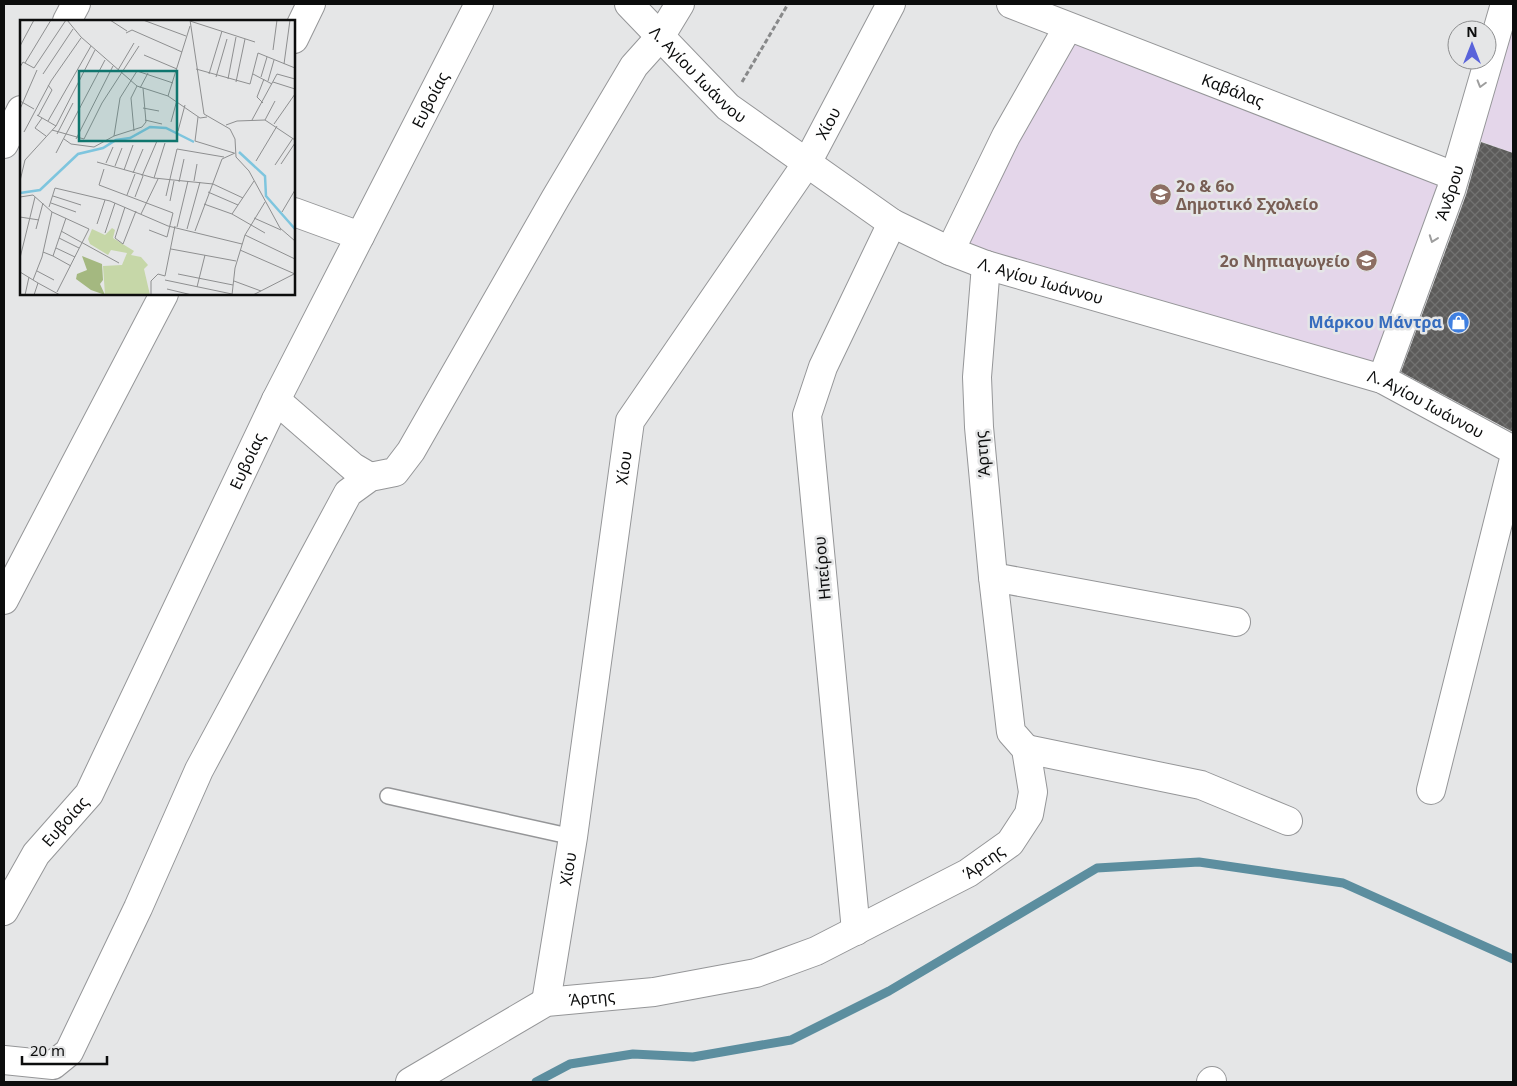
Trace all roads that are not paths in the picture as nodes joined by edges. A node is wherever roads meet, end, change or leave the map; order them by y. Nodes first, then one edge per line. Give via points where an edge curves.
1 (76, 4) edge
2 (311, 4) edge
3 (479, 4) edge
4 (629, 4) edge
5 (680, 4) edge
6 (891, 4) edge
7 (1011, 4) edge
8 (1505, 4) edge
9 (68, 20) edge
10 (1068, 27) junction
11 (295, 37) edge
12 (660, 37) junction
13 (20, 112) edge
14 (4, 144) edge
15 (807, 163) junction
16 (1454, 176) junction
17 (295, 212) edge
18 (892, 224) junction
19 (360, 236) junction
20 (950, 252) junction
21 (986, 265) junction
22 (163, 295) edge
23 (1382, 379) junction
24 (276, 400) junction
25 (1513, 450) edge
26 (1513, 463) edge
27 (370, 477) junction
28 (993, 577) junction
29 (4, 600) edge
30 (1236, 622) dead end
31 (1026, 749) junction
32 (1431, 790) dead end
33 (388, 796) dead end
34 (1288, 821) dead end
35 (573, 836) junction
36 (4, 911) edge
37 (856, 931) junction
38 (546, 1002) junction
39 (4, 1060) edge
40 (410, 1082) edge

1 - 9 street
2 - 11 street
3 - 19 street, Ευβοίας
4 - 12 street, Λ. Αγίου Ιωάννου
5 - 12 street
6 - 15 street, Χίου
7 - 10 street, Καβάλας
8 -> 16 street, Άνδρου
10 - 16 street, Καβάλας
10 - 20 street via 1006,136
12 - 15 street, Λ. Αγίου Ιωάννου via 728,107
12 - 27 street via 630,74 550,207 411,451 395,472
13 - 14 street
15 - 18 street, Λ. Αγίου Ιωάννου
15 - 35 street, Χίου via 630,421
16 -> 23 street, Άνδρου
17 - 19 street
18 - 20 street, Λ. Αγίου Ιωάννου
18 - 37 street, Ηπείρου via 822,367 808,415
19 - 24 street, Ευβοίας
20 - 21 street, Λ. Αγίου Ιωάννου
21 - 23 street, Λ. Αγίου Ιωάννου
21 - 28 street, Άρτης via 978,377 979,427
22 - 29 street
23 - 25 street, Λ. Αγίου Ιωάννου
24 - 27 street via 353,467
24 - 36 street, Ευβοίας via 89,794 36,854
26 - 32 street
27 - 39 street via 348,493 199,770 69,1052 53,1065
28 - 30 street
28 - 31 street, Άρτης via 1010,732
31 - 34 street via 1201,785
31 - 37 street, Άρτης via 1033,792 1029,814 1010,843 968,873
33 - 35 lane
35 - 38 street, Χίου
37 - 38 street, Άρτης via 816,951 756,973 654,992
38 - 40 street, Άρτης

